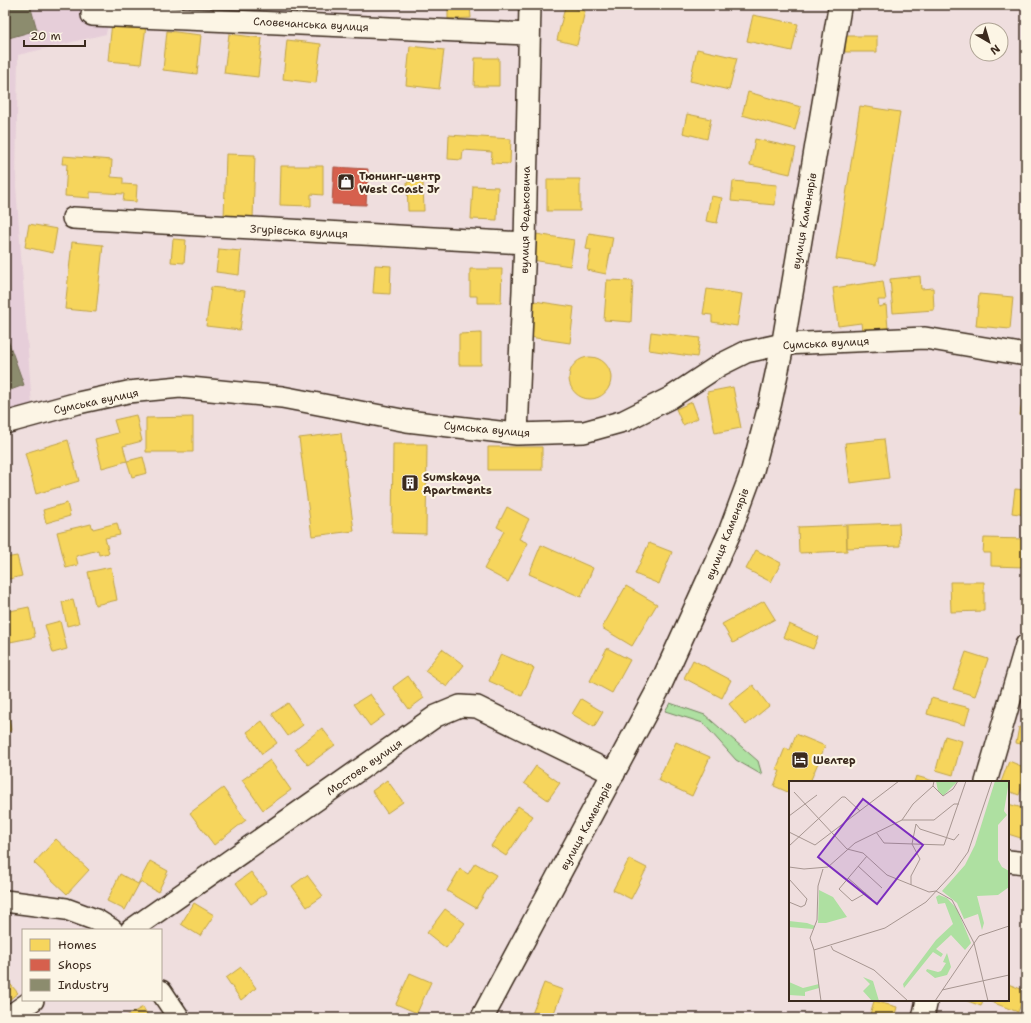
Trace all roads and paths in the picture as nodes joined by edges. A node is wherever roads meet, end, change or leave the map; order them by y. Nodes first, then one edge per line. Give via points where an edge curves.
1 (530, 5) edge
2 (840, 5) edge
3 (203, 12) edge
4 (92, 15) dead end
5 (529, 34) junction
6 (73, 218) dead end
7 (526, 243) junction
8 (783, 344) junction
9 (1026, 355) edge
10 (5, 423) edge
11 (517, 434) junction
12 (1026, 645) edge
13 (614, 774) junction
14 (986, 781) edge
15 (1009, 862) edge
16 (1026, 863) edge
17 (5, 901) edge
18 (110, 929) edge
19 (133, 929) edge
20 (162, 992) edge
21 (31, 1001) edge
22 (927, 1001) edge
23 (7, 1018) edge
24 (179, 1018) edge
25 (482, 1018) edge
26 (923, 1018) edge

1 - 5 street, вулиця Федьковича
2 - 8 street, вулиця Каменярів
3 - 4 street, Словечанська вулиця
3 - 5 street, Словечанська вулиця
5 - 7 street, вулиця Федьковича
6 - 7 street, Згурівська вулиця
7 - 11 street, вулиця Федьковича
8 - 9 street, Сумська вулиця via 925,338
8 - 11 street, Сумська вулиця via 746,352 720,365 670,398 624,421 584,432
8 - 13 street, вулиця Каменярів via 752,472 729,534 659,688
10 - 11 street, Сумська вулиця via 128,392 180,387 282,397 407,421
12 - 14 street
13 - 19 street, Мостова вулиця via 477,707 460,706 436,716
13 - 25 street, вулиця Каменярів
15 - 16 street
17 - 18 street via 66,909 96,920
20 - 24 street
21 - 23 street
22 - 26 street

